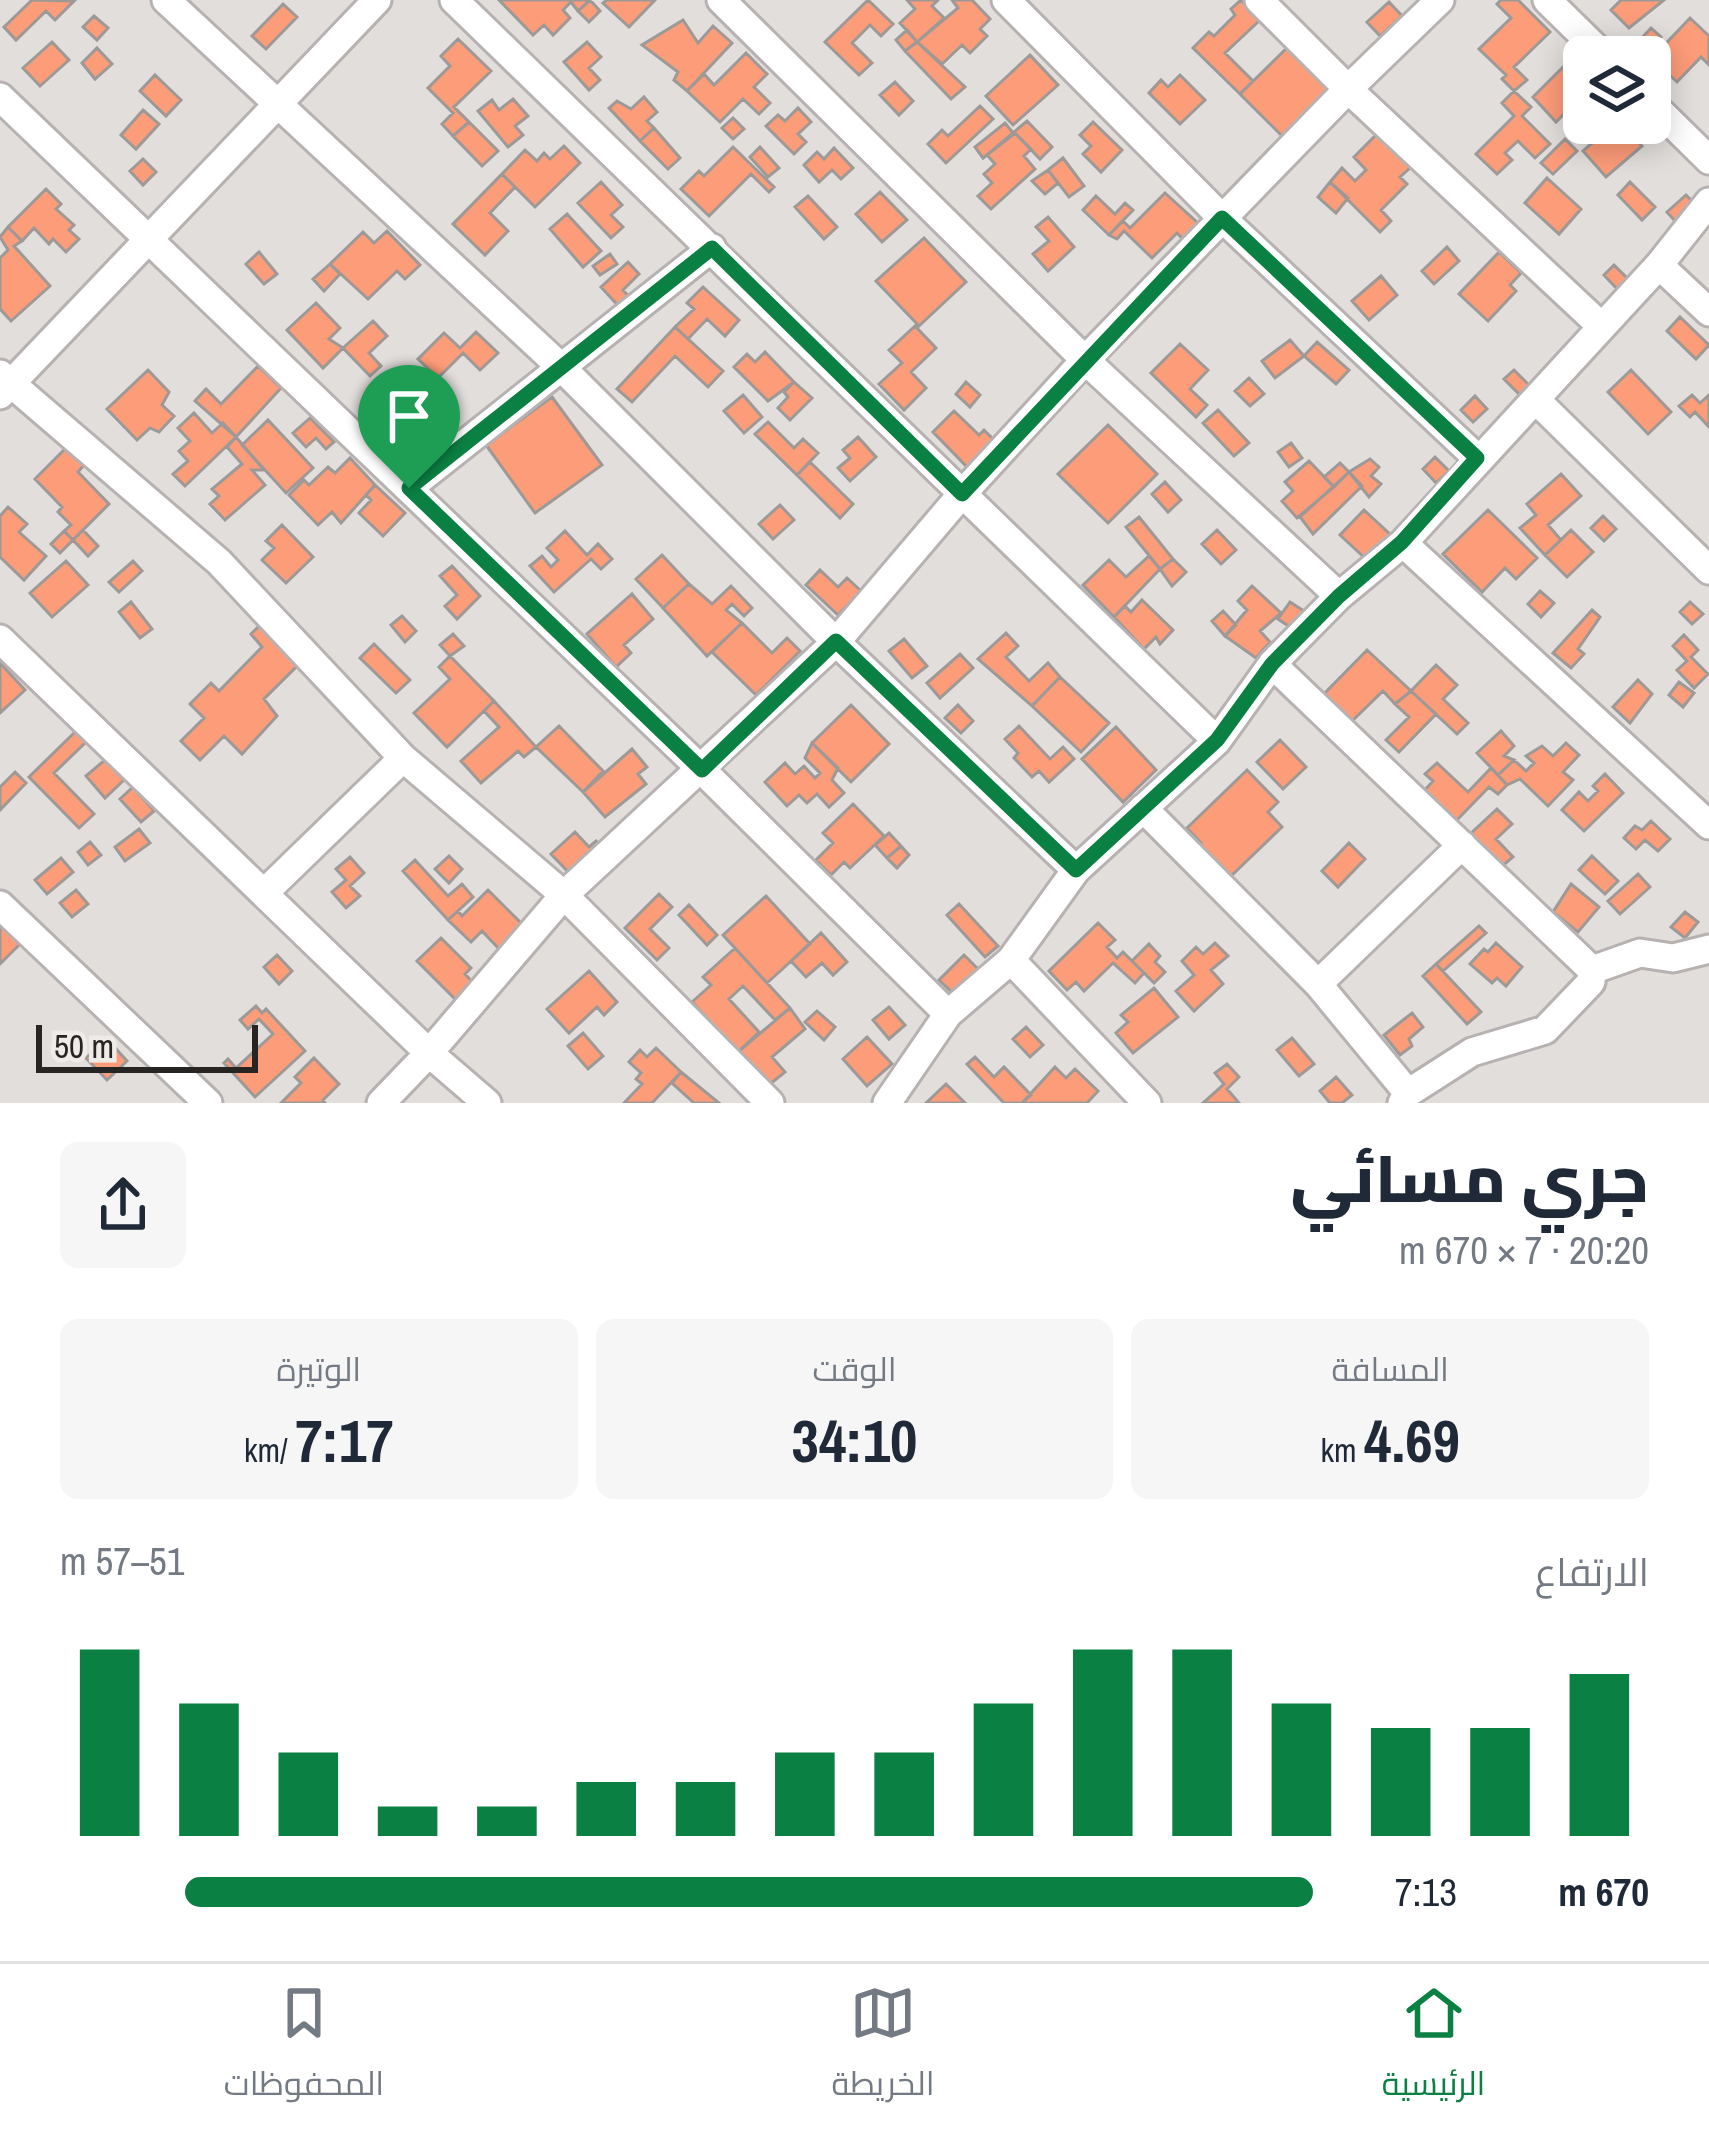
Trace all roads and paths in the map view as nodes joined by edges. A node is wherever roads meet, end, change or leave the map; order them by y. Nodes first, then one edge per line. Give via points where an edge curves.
1 (166, 0) edge
2 (377, 0) edge
3 (454, 0) edge
4 (721, 0) edge
5 (1006, 0) edge
6 (1259, 0) edge
7 (1440, 0) edge
8 (1547, 0) edge
9 (1584, 36) edge
10 (1348, 89) junction
11 (0, 98) edge
12 (278, 103) junction
13 (1671, 122) edge
14 (1709, 160) edge
15 (1709, 202) edge
16 (1222, 218) junction
17 (148, 238) junction
18 (712, 248) junction
19 (1659, 265) junction
20 (1709, 312) edge
21 (1600, 325) junction
22 (1085, 360) junction
23 (563, 368) junction
24 (3, 384) edge
25 (1536, 400) junction
26 (1477, 458) junction
27 (409, 488) junction
28 (962, 494) junction
29 (1402, 542) junction
30 (1709, 571) edge
31 (1339, 596) junction
32 (0, 639) edge
33 (836, 641) junction
34 (1272, 664) junction
35 (1217, 740) junction
36 (403, 758) junction
37 (702, 770) junction
38 (1143, 808) junction
39 (1709, 825) edge
40 (1462, 845) junction
41 (1076, 870) junction
42 (264, 893) junction
43 (564, 896) junction
44 (0, 904) edge
45 (1709, 950) edge
46 (1011, 960) junction
47 (1592, 970) junction
48 (1318, 984) junction
49 (948, 1014) junction
50 (429, 1053) junction
51 (1405, 1098) edge
52 (208, 1103) edge
53 (381, 1103) edge
54 (487, 1103) edge
55 (770, 1103) edge
56 (886, 1103) edge
57 (1148, 1103) edge

1 - 12 street
2 - 12 street
3 - 18 street
4 - 22 street
5 - 16 street
6 - 10 street
7 - 10 street
8 - 9 street
10 - 16 street
10 - 21 street
11 - 17 street
12 - 17 street
12 - 23 street
13 - 14 street
15 - 19 street
16 - 22 street
16 - 26 street
17 - 24 street
17 - 27 street
18 - 23 street
18 - 28 street
19 - 20 street
19 - 21 street
21 - 25 street
22 - 28 street
22 - 31 street
23 - 27 street
23 - 33 street
24 - 36 street via 219,562
25 - 26 street
25 - 30 street
26 - 29 street
27 - 37 street
28 - 33 street
28 - 35 street
29 - 31 street
29 - 39 street
31 - 34 street
32 - 42 street
33 - 37 street
33 - 41 street
34 - 35 street
34 - 40 street
35 - 38 street
36 - 42 street
36 - 43 street
37 - 43 street
37 - 49 street
38 - 41 street
38 - 48 street
40 - 47 street
40 - 48 street
41 - 46 street
42 - 50 street
43 - 50 street
43 - 55 street
44 - 52 street
45 - 47 street via 1673,958 1640,953
46 - 49 street
46 - 57 street
47 - 51 street via 1591,982 1545,1030 1472,1052
48 - 51 street
49 - 56 street
50 - 53 street
50 - 54 street

